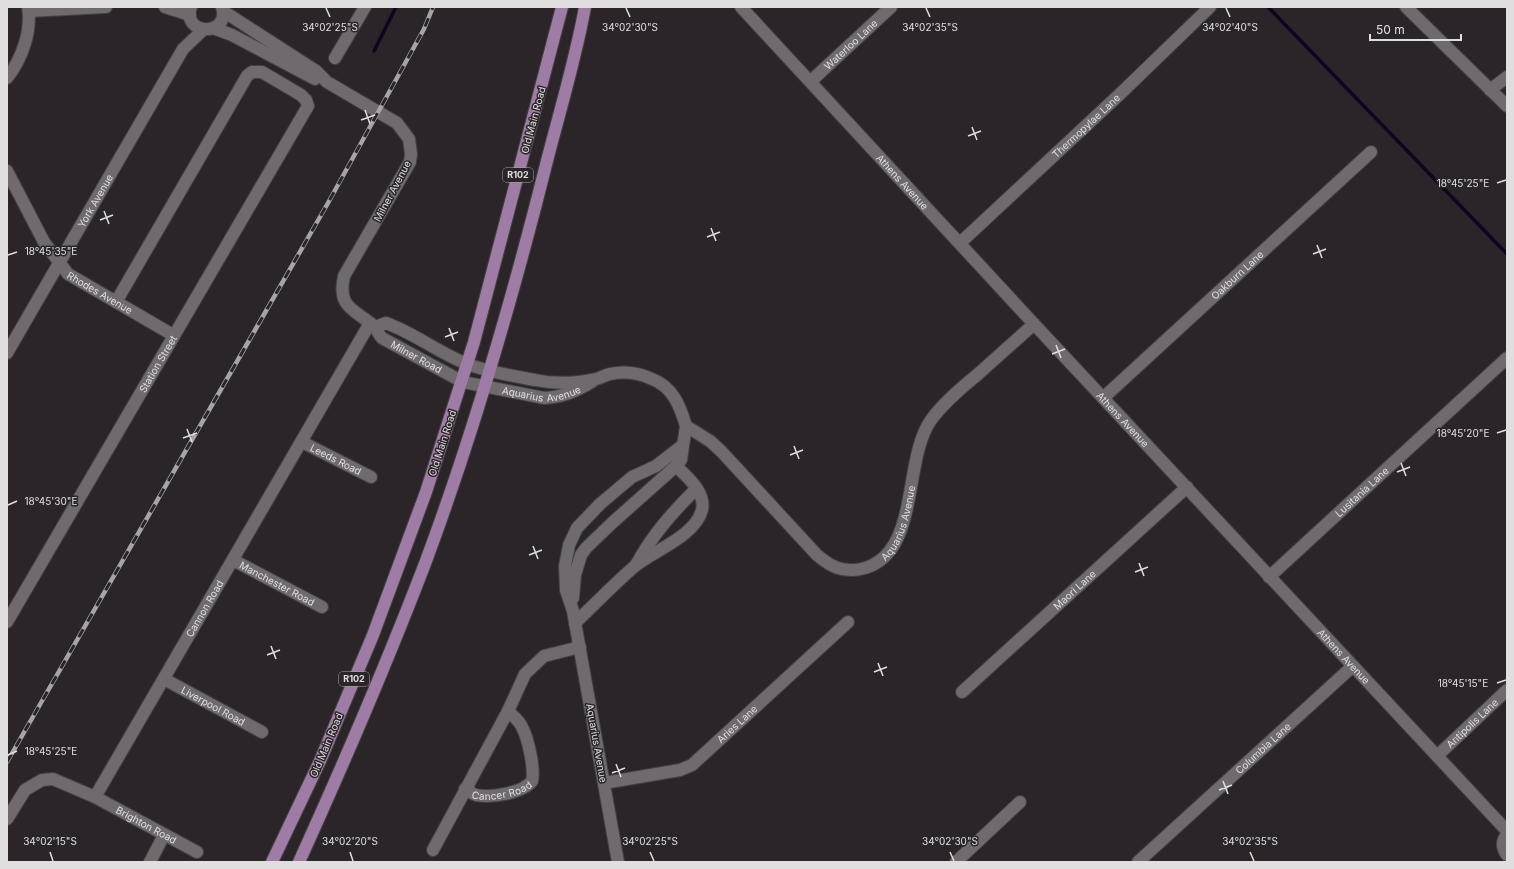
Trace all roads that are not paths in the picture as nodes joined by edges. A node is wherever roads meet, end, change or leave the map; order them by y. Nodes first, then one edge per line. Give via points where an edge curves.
1 (106, 7) edge
2 (165, 7) edge
3 (365, 7) edge
4 (562, 7) edge
5 (585, 7) edge
6 (741, 7) edge
7 (891, 7) edge
8 (1210, 7) edge
9 (1406, 7) edge
10 (28, 9) edge
11 (222, 9) edge
12 (190, 14) edge
13 (208, 29) junction
14 (183, 50) junction
15 (335, 58) dead end
16 (1507, 77) edge
17 (7, 78) edge
18 (811, 81) junction
19 (328, 82) junction
20 (1490, 90) junction
21 (1507, 106) edge
22 (1371, 152) dead end
23 (7, 171) edge
24 (960, 243) junction
25 (59, 263) junction
26 (116, 302) junction
27 (1034, 324) junction
28 (373, 325) junction
29 (173, 335) junction
30 (7, 353) edge
31 (1507, 358) edge
32 (468, 364) junction
33 (489, 369) junction
34 (596, 379) junction
35 (463, 382) junction
36 (484, 386) junction
37 (1103, 398) junction
38 (686, 426) junction
39 (302, 442) junction
40 (683, 445) junction
41 (676, 466) junction
42 (371, 477) dead end
43 (1187, 487) junction
44 (696, 489) junction
45 (233, 560) junction
46 (636, 566) junction
47 (1269, 577) junction
48 (322, 607) dead end
49 (574, 617) junction
50 (7, 622) edge
51 (848, 622) dead end
52 (580, 647) junction
53 (1353, 666) junction
54 (164, 679) junction
55 (1507, 690) edge
56 (962, 692) dead end
57 (508, 711) junction
58 (262, 732) dead end
59 (1437, 756) junction
60 (604, 783) junction
61 (465, 789) junction
62 (95, 797) junction
63 (1020, 802) dead end
64 (7, 819) edge
65 (1507, 830) edge
66 (164, 835) junction
67 (1507, 835) edge
68 (433, 850) dead end
69 (197, 852) dead end
70 (1507, 855) edge
71 (150, 862) edge
72 (272, 862) edge
73 (299, 862) edge
74 (618, 862) edge
75 (956, 862) edge
76 (1138, 862) edge
77 (1499, 862) edge

1 - 10 street
2 - 12 street
3 - 15 street
4 - 32 main road, Old Main Road / R102
5 - 33 main road, R102 via 521,267
6 - 18 street, Athens Avenue
7 - 18 street, Waterloo Lane
8 - 24 street, Thermopylae Lane
9 - 20 street
10 - 17 street via 25,43
11 - 13 street, York Avenue via 221,21
11 - 19 street, Milner Avenue via 316,71
12 - 13 street, Milner Avenue via 194,24
12 - 14 street, York Avenue
13 - 14 street, York Avenue
13 - 19 street, Milner Avenue via 232,35 314,78
14 - 25 street, York Avenue
16 - 20 street
18 - 24 street, Athens Avenue
19 - 28 street, Milner Avenue via 397,123 406,133 410,146 410,162 344,276 342,287 346,301 352,311
20 - 21 street
22 - 37 street, Oakburn Lane
23 - 25 street, Rhodes Avenue via 44,242
24 - 27 street, Athens Avenue
25 - 26 street, Rhodes Avenue via 68,274
25 - 30 street, York Avenue
26 - 29 street, Rhodes Avenue
26 - 29 street, Station Street via 247,76 255,71 262,72 301,95 308,106
27 - 37 street, Athens Avenue
27 - 38 street, Aquarius Avenue via 958,391 932,419 919,446 905,518 899,533 887,555 867,568 849,570 831,566 817,555 721,451
28 - 32 street, Milner Road via 390,325
28 - 35 street, Milner Road via 382,338
28 - 39 street, Cannon Road
29 - 50 street, Station Street
31 - 47 street, Lusitania Lane
32 - 33 street, Milner Road
32 - 35 main road, Old Main Road / R102
33 - 34 street, Aquarius Avenue via 548,382
33 - 36 main road, R102
34 - 36 street, Aquarius Avenue via 574,392 544,398
34 - 38 street, Aquarius Avenue via 623,373 635,373 652,379 666,387 676,398
35 - 36 street, Milner Road
35 - 72 main road, Old Main Road / R102 via 426,492 373,634 320,761
36 - 73 main road, R102 via 426,559 401,624 341,771
37 - 43 street, Athens Avenue
38 - 40 street, Aquarius Avenue
39 - 42 street, Leeds Road
39 - 45 street, Cannon Road
40 - 41 street, Aquarius Avenue via 681,460
40 - 49 street, Aquarius Avenue via 656,466 632,477 577,528 569,545 565,566 566,590
41 - 44 street
41 - 49 street, Aquarius Avenue via 612,522 581,555 573,585
43 - 47 street, Athens Avenue
43 - 56 street, Maori Lane
44 - 46 street via 664,521 646,545
44 - 46 street via 702,502 697,521 677,539
45 - 48 street, Manchester Road
45 - 54 street, Cannon Road
46 - 49 street
47 - 53 street, Athens Avenue
49 - 52 street, Aquarius Avenue
51 - 60 street, Aries Lane via 692,765 680,770
52 - 57 street, Cancer Road via 554,652 538,661 525,674
52 - 60 street, Aquarius Avenue
53 - 59 street, Athens Avenue
53 - 76 street, Columbia Lane
54 - 58 street, Liverpool Road
54 - 62 street, Cannon Road
55 - 59 street, Antipolis Lane
57 - 61 street, Cancer Road
57 - 61 street, Cancer Road via 523,729 533,771 532,781 524,788 490,795 474,794
59 - 65 street, Athens Avenue
60 - 74 street, Aquarius Avenue
61 - 68 street, Cancer Road
62 - 64 street via 53,779 42,780 25,790
62 - 66 street, Brighton Road
63 - 75 street
66 - 69 street, Brighton Road
66 - 71 street
67 - 70 street via 1503,846
70 - 77 street

